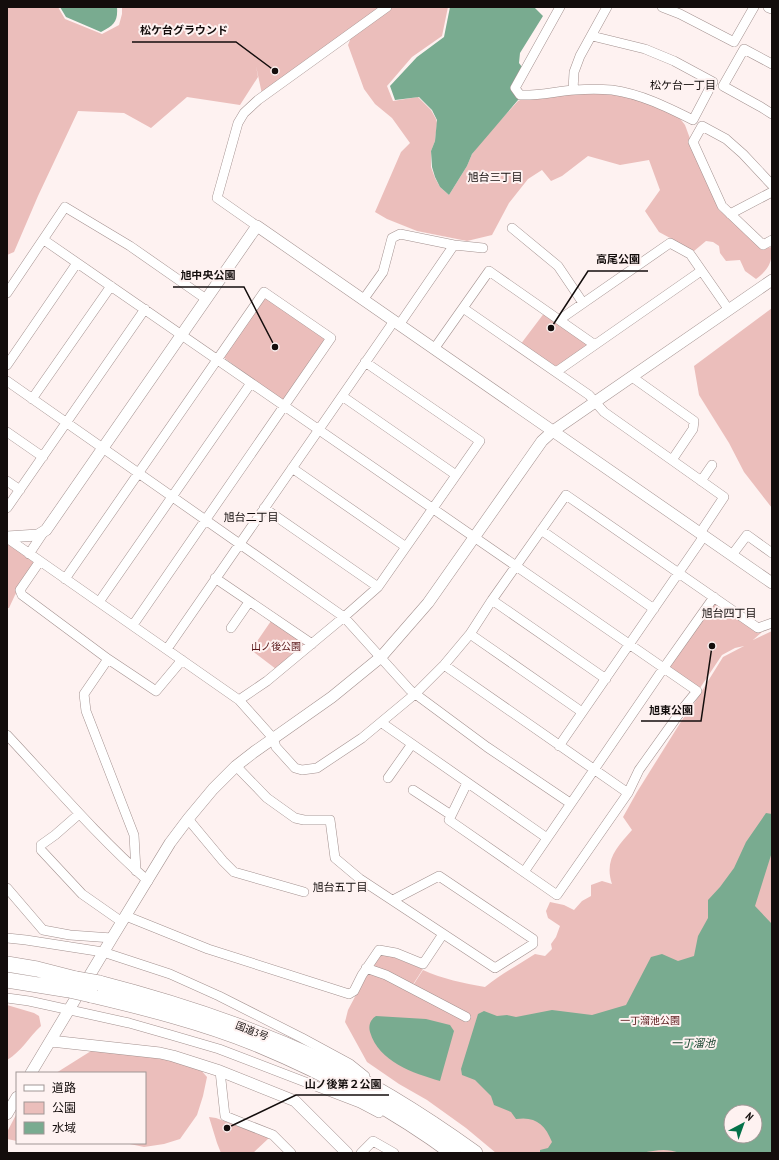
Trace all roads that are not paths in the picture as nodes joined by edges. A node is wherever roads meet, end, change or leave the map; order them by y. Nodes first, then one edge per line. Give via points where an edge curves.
1 (387, 7) edge
2 (560, 7) edge
3 (607, 7) edge
4 (662, 7) edge
5 (754, 7) edge
6 (592, 36) junction
7 (772, 64) edge
8 (573, 90) junction
9 (772, 114) edge
10 (772, 185) edge
11 (772, 192) edge
12 (730, 214) junction
13 (257, 226) junction
14 (512, 228) dead end
15 (44, 240) junction
16 (772, 240) edge
17 (454, 246) junction
18 (483, 248) dead end
19 (77, 263) junction
20 (701, 271) junction
21 (7, 276) edge
22 (772, 280) edge
23 (15, 281) junction
24 (111, 286) junction
25 (7, 293) edge
26 (206, 299) junction
27 (363, 300) junction
28 (583, 303) junction
29 (463, 308) junction
30 (145, 310) junction
31 (729, 310) junction
32 (559, 320) junction
33 (397, 323) junction
34 (181, 334) junction
35 (595, 345) junction
36 (434, 349) junction
37 (217, 359) junction
38 (365, 362) junction
39 (7, 365) edge
40 (556, 372) junction
41 (632, 377) junction
42 (7, 381) edge
43 (251, 383) junction
44 (342, 396) junction
45 (32, 399) junction
46 (595, 403) junction
47 (284, 406) junction
48 (66, 423) junction
49 (318, 429) junction
50 (553, 431) junction
51 (7, 432) edge
52 (103, 448) junction
53 (43, 457) junction
54 (672, 460) junction
55 (712, 465) dead end
56 (292, 468) junction
57 (139, 473) junction
58 (456, 475) junction
59 (7, 481) edge
60 (701, 481) junction
61 (20, 490) junction
62 (173, 496) junction
63 (7, 508) edge
64 (264, 508) junction
65 (433, 508) junction
66 (206, 520) junction
67 (541, 530) junction
68 (43, 533) junction
69 (702, 534) junction
70 (474, 537) junction
71 (7, 538) edge
72 (240, 543) junction
73 (406, 547) junction
74 (772, 552) edge
75 (29, 554) junction
76 (732, 555) junction
77 (40, 561) junction
78 (516, 566) junction
79 (679, 574) junction
80 (215, 578) junction
81 (65, 579) junction
82 (772, 583) edge
83 (378, 587) junction
84 (714, 597) junction
85 (492, 600) junction
86 (99, 602) junction
87 (250, 602) junction
88 (654, 609) junction
89 (344, 616) junction
90 (772, 623) edge
91 (133, 625) junction
92 (231, 628) dead end
93 (470, 634) junction
94 (312, 644) junction
95 (629, 645) junction
96 (167, 649) junction
97 (381, 657) junction
98 (108, 659) junction
99 (182, 660) junction
100 (444, 666) junction
101 (663, 669) junction
102 (606, 679) junction
103 (415, 694) junction
104 (239, 700) junction
105 (582, 712) junction
106 (382, 723) junction
107 (7, 735) edge
108 (273, 738) junction
109 (412, 744) junction
110 (559, 746) junction
111 (236, 766) junction
112 (594, 770) junction
113 (388, 778) dead end
114 (467, 784) junction
115 (413, 790) dead end
116 (628, 793) junction
117 (570, 803) junction
118 (79, 814) junction
119 (451, 815) junction
120 (188, 819) junction
121 (547, 838) junction
122 (136, 871) junction
123 (524, 872) junction
124 (148, 881) junction
125 (7, 888) edge
126 (304, 892) dead end
127 (393, 900) junction
128 (124, 919) junction
129 (443, 934) junction
130 (7, 938) edge
131 (112, 938) junction
132 (103, 952) junction
133 (7, 964) edge
134 (366, 968) junction
135 (7, 980) edge
136 (73, 985) junction
137 (95, 989) junction
138 (7, 998) edge
139 (68, 1010) junction
140 (466, 1017) dead end
141 (50, 1042) junction
142 (220, 1071) junction
143 (33, 1072) edge
144 (16, 1099) edge
145 (393, 1099) junction
146 (7, 1114) edge
147 (447, 1149) edge
148 (288, 1152) edge
149 (347, 1153) edge
150 (361, 1153) edge
151 (394, 1153) edge
152 (475, 1153) edge

1 - 13 street via 258,100 244,113 235,132 217,198
2 - 8 street via 515,88 520,95
3 - 6 street
4 - 5 street via 734,42
6 - 8 street via 574,72
6 - 8 street via 645,49 713,82 693,120 638,96 613,90
7 - 9 street via 744,49 723,86
10 - 12 street via 744,154 726,139 702,126 693,142 722,206
11 - 12 street
12 - 16 street via 763,245
13 - 26 street
13 - 27 street
14 - 28 street via 558,266
15 - 19 street
15 - 23 street
15 - 26 street via 65,207 130,246
17 - 18 street
17 - 27 street via 400,234 392,238 383,272
17 - 33 street
19 - 24 street
19 - 39 street
20 - 28 street via 690,254 670,243
20 - 31 street
20 - 35 street
21 - 23 street
22 - 31 street
23 - 25 street
24 - 30 street
24 - 45 street
26 - 34 street
27 - 33 street
28 - 32 street
29 - 32 street via 489,271
29 - 36 street
29 - 40 street
30 - 34 street
30 - 48 street
31 - 41 street
32 - 35 street
33 - 36 street
33 - 38 street
34 - 37 street
34 - 52 street
35 - 40 street
36 - 50 street
37 - 43 street
37 - 47 street via 264,292 331,338
37 - 57 street
38 - 44 street
38 - 58 street via 480,441
40 - 46 street
41 - 46 street
41 - 54 street via 694,421 693,429
42 - 45 street
43 - 47 street
43 - 62 street
44 - 49 street
44 - 58 street
45 - 48 street
46 - 50 street
46 - 54 street
47 - 49 street
47 - 66 street
48 - 52 street
48 - 53 street
49 - 56 street
49 - 65 street
50 - 69 street
50 - 70 street via 542,442
51 - 53 street
52 - 57 street
52 - 68 street
53 - 61 street
54 - 60 street
55 - 60 street
56 - 64 street
56 - 73 street
57 - 62 street
57 - 81 street
58 - 65 street
59 - 61 street
60 - 69 street via 724,497
61 - 63 street
62 - 66 street
62 - 86 street
64 - 72 street
64 - 83 street
65 - 70 street
65 - 73 street
66 - 72 street
66 - 91 street
67 - 78 street
67 - 79 street via 566,495
67 - 88 street
68 - 71 street
68 - 75 street
69 - 76 street
69 - 79 street
70 - 78 street
70 - 97 street via 428,603
71 - 75 street
72 - 80 street
72 - 89 street
73 - 83 street
74 - 76 street via 746,535
75 - 77 street
76 - 82 street
77 - 81 street
77 - 98 street via 20,590 22,595
78 - 85 street
78 - 95 street
79 - 84 street
79 - 88 street
80 - 87 street
80 - 96 street
81 - 86 street
83 - 89 street
84 - 90 street via 758,628
84 - 101 street
85 - 93 street
85 - 102 street
86 - 91 street
87 - 92 street
87 - 94 street
88 - 95 street
89 - 94 street
89 - 97 street
91 - 96 street
93 - 100 street
93 - 105 street
94 - 104 street
95 - 101 street
95 - 102 street
96 - 99 street
97 - 103 street
97 - 108 street via 332,697
98 - 99 street via 156,691
98 - 122 street via 84,694 86,711 134,835
99 - 104 street
100 - 103 street
100 - 110 street
101 - 112 street
101 - 116 street via 697,692 639,770
102 - 105 street
103 - 106 street
103 - 117 street
104 - 108 street
105 - 110 street
106 - 108 street via 317,768 295,768 276,747
106 - 109 street
107 - 118 street
108 - 111 street
109 - 113 street
109 - 114 street
110 - 112 street
111 - 120 street
111 - 127 street via 267,798 295,818 311,821 330,820 336,858 360,879
112 - 116 street
112 - 117 street
114 - 119 street
114 - 121 street
115 - 119 street
116 - 123 street via 557,895
117 - 121 street
118 - 122 street
118 - 128 street via 41,845 41,850 82,894
119 - 123 street via 449,820
120 - 124 street via 170,843
120 - 126 street via 234,872
121 - 123 street
122 - 124 street
124 - 128 street
125 - 131 street via 43,930
127 - 129 street
127 - 129 street via 439,876 533,939 533,944 495,968
128 - 131 street
128 - 134 street via 349,994 354,991
129 - 134 street via 424,964 396,953 379,950
130 - 132 street
131 - 132 street
132 - 139 street
132 - 145 street via 170,974 220,996 350,1064
133 - 136 highway, 国道3号 via 37,969
134 - 140 street via 386,975
135 - 136 highway, 国道3号
136 - 137 highway, 国道3号, bridge
137 - 145 highway, 国道3号 via 160,1000 260,1034 350,1074
137 - 147 highway, 国道3号 via 253,1043 300,1063 395,1114
138 - 139 street
139 - 141 street
139 - 147 street via 129,1023 219,1049 360,1103
141 - 142 street via 160,1053
141 - 143 street
142 - 148 street via 225,1116 273,1135
142 - 149 street via 296,1101
144 - 146 street
145 - 152 highway, 国道3号
150 - 151 street via 373,1141

